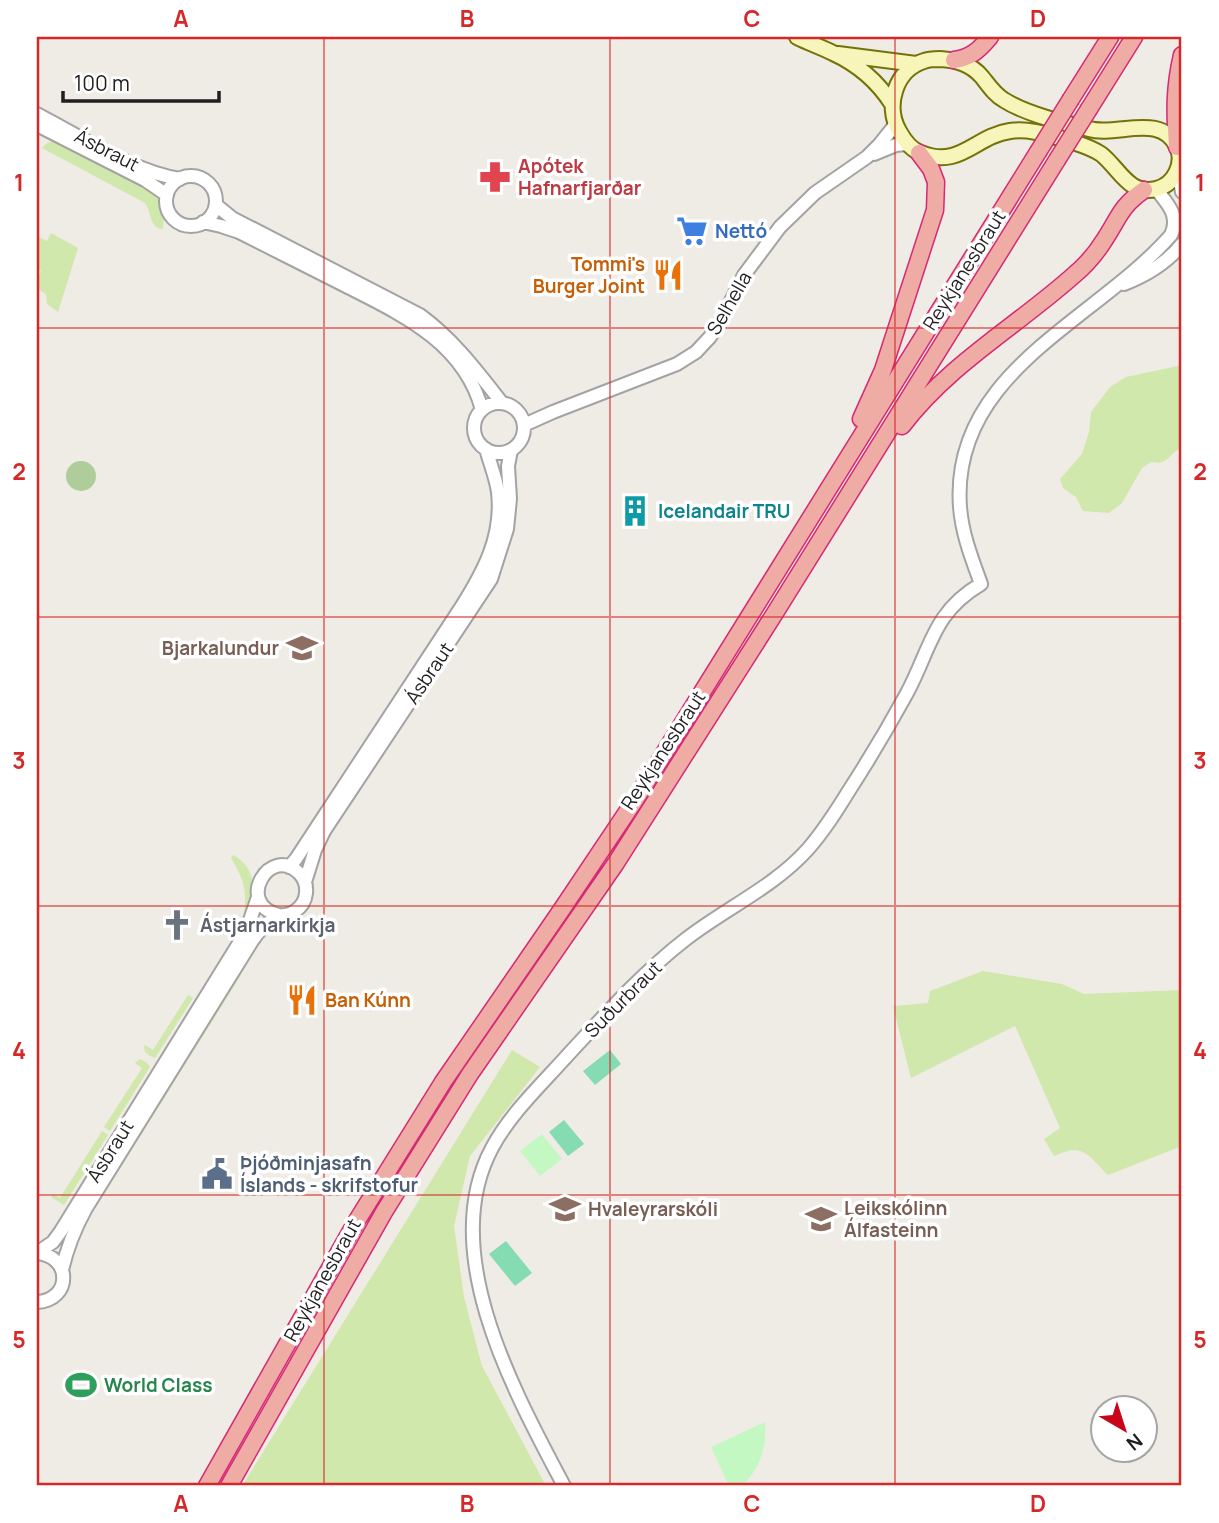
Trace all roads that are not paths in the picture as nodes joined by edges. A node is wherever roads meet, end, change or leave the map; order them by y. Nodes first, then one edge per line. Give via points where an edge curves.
1 (797, 37) edge
2 (990, 37) edge
3 (1111, 37) edge
4 (1134, 37) edge
5 (836, 54) junction
6 (1182, 55) edge
7 (954, 60) junction
8 (916, 64) junction
9 (892, 104) junction
10 (37, 114) edge
11 (37, 125) edge
12 (895, 125) junction
13 (1177, 147) junction
14 (913, 148) junction
15 (867, 157) junction
16 (1178, 170) junction
17 (180, 179) junction
18 (1150, 189) junction
19 (1182, 192) edge
20 (167, 195) junction
21 (216, 205) junction
22 (203, 222) junction
23 (1182, 244) edge
24 (1117, 286) junction
25 (502, 403) junction
26 (482, 411) junction
27 (524, 425) junction
28 (486, 449) junction
29 (511, 450) junction
30 (775, 613) junction
31 (731, 646) junction
32 (289, 867) junction
33 (305, 882) junction
34 (258, 897) junction
35 (279, 915) junction
36 (37, 1253) edge
37 (62, 1270) junction
38 (38, 1302) edge
39 (207, 1486) edge
40 (229, 1486) edge
41 (564, 1486) edge

1 - 5 main road
2 - 7 highway via 969,57
3 - 31 highway, Reykjanesbraut, bridge
4 - 30 highway, Reykjanesbraut, bridge
5 - 8 main road
5 - 9 main road via 874,81
6 - 13 highway via 1175,96
7 - 8 main road
7 - 13 main road via 971,67 996,95 1013,105 1094,131 1152,128 1170,137
8 - 9 main road via 902,76
9 - 12 main road
10 - 17 street, Ásbraut via 134,165
11 - 20 street, Ásbraut
12 - 14 main road
12 - 15 street, Selhella
13 - 16 main road
14 - 15 street, Selhella via 896,145
14 - 18 main road via 950,158 1000,133 1031,131 1092,149 1134,187
14 - 31 highway via 932,169 935,210 883,370 866,412 759,587
15 - 27 street, Selhella via 815,193 780,227 696,352 677,365
16 - 18 main road via 1168,183
16 - 19 street
17 - 20 street
17 - 21 street via 204,180 214,190
18 - 24 street via 1174,214 1173,231
18 - 30 highway via 1125,206 1102,245 1073,276 957,368 913,412 828,542
20 - 22 street via 168,210 177,221 190,226
21 - 22 street
21 - 25 street via 232,218 420,315 463,354
22 - 26 street via 239,232 414,322 463,369
23 - 24 street via 1161,265
24 - 41 street, Suðurbraut via 1044,342 997,391 976,422 964,456 960,507 981,584 953,604 942,619 875,750 826,826 774,880 685,939 634,986 525,1102 483,1166 472,1233 482,1298 511,1378
25 - 26 street
25 - 27 street via 517,410
26 - 28 street via 475,433
27 - 29 street via 521,440
28 - 29 street via 494,453
28 - 32 street, Ásbraut via 498,491 490,557
29 - 33 street, Ásbraut via 507,528 491,579 324,831
30 - 40 highway, Reykjanesbraut via 616,863 463,1085 384,1212
31 - 39 highway, Reykjanesbraut via 635,800 428,1105 356,1222
32 - 33 street
32 - 34 street via 273,867 265,873 259,881
33 - 35 street via 302,905 288,915
34 - 35 street via 268,911
34 - 36 street, Ásbraut via 242,940 203,1003 61,1231
35 - 37 street, Ásbraut via 252,941 95,1194 76,1227
36 - 37 street via 53,1257
37 - 38 street, Ásbraut via 59,1291

